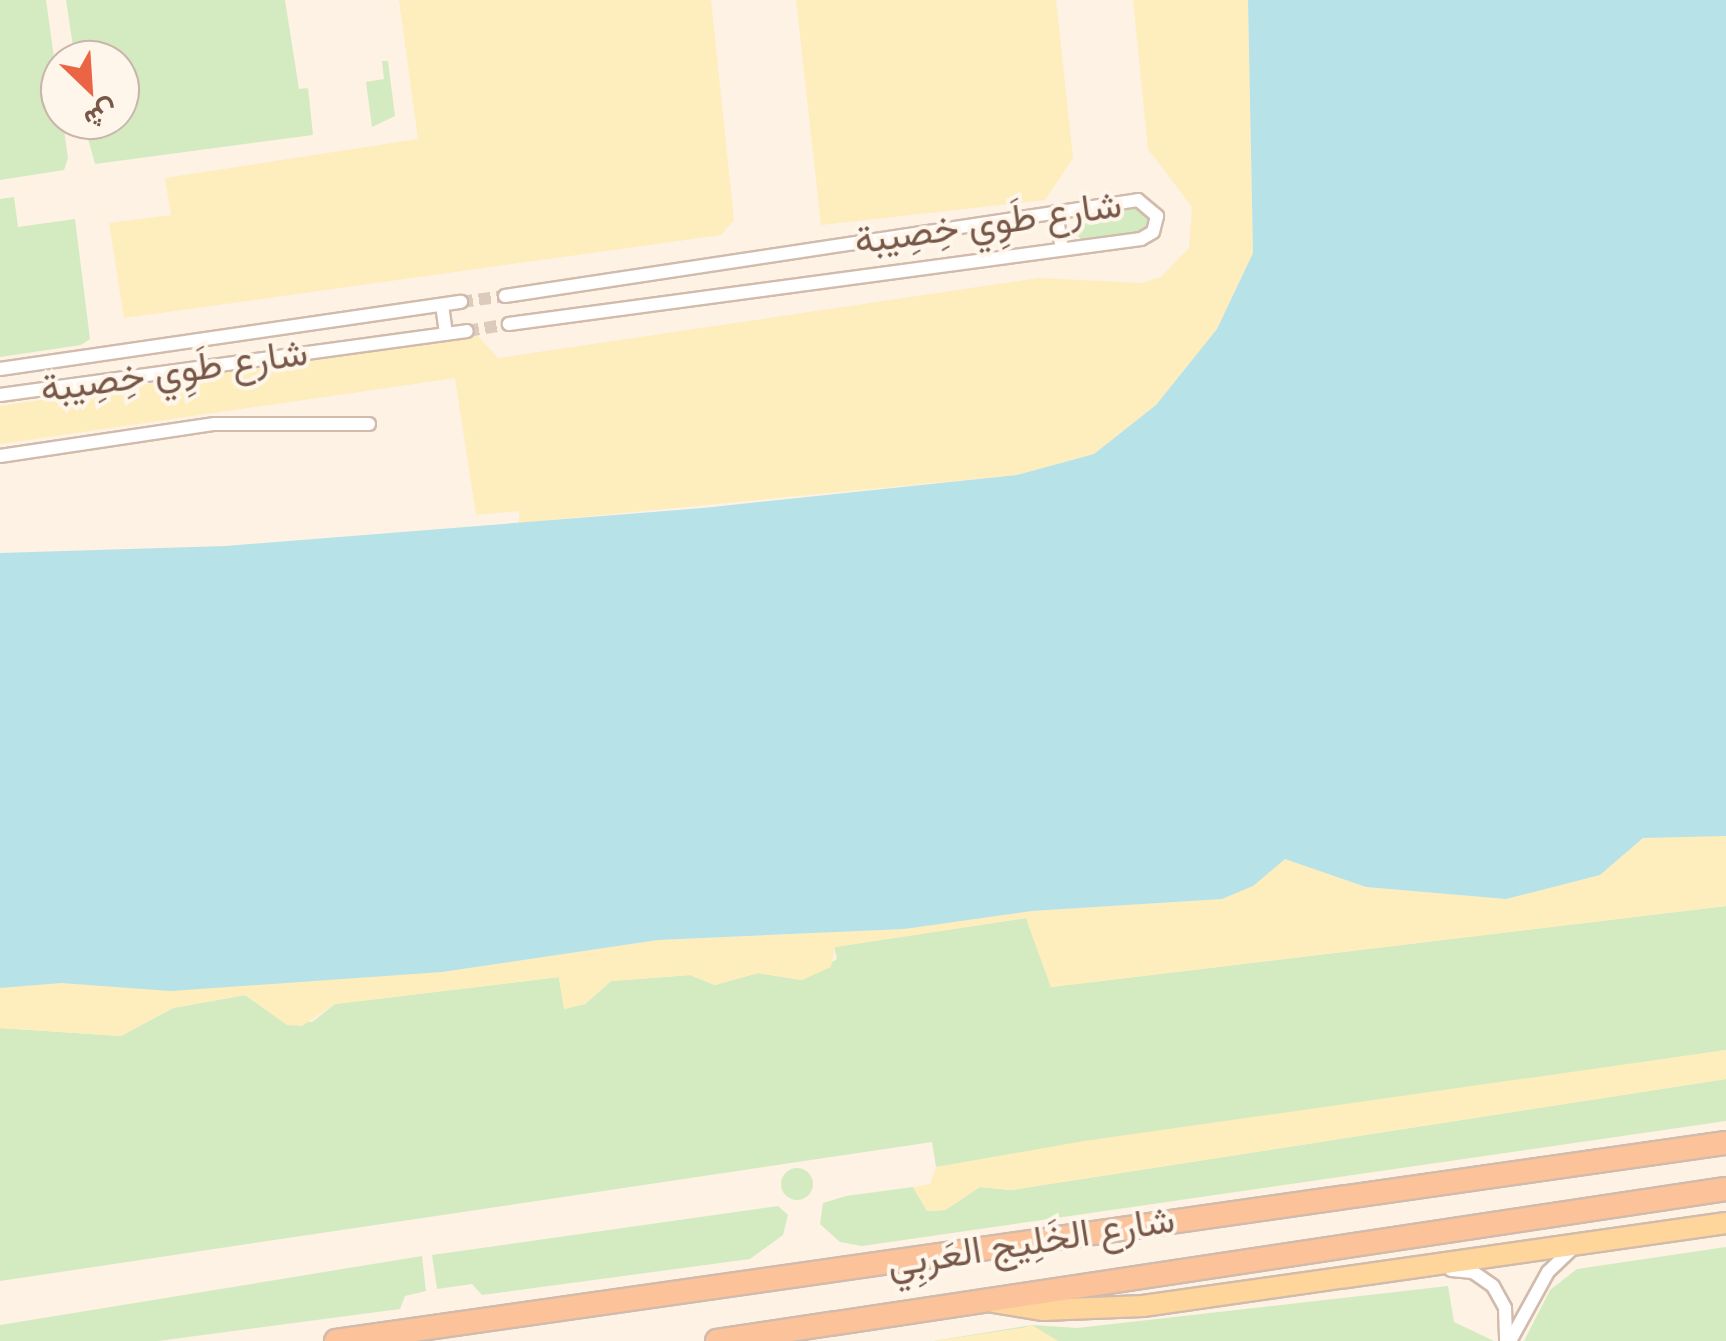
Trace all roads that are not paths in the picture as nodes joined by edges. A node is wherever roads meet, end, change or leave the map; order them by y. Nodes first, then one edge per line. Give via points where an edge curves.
1 (1056, 212) junction
2 (1062, 249) junction
3 (505, 296) tunnel mouth
4 (462, 302) tunnel mouth
5 (442, 305) junction
6 (509, 324) tunnel mouth
7 (467, 331) tunnel mouth
8 (446, 334) junction
9 (0, 369) edge
10 (0, 395) edge
11 (369, 424) dead end
12 (0, 456) edge
13 (1726, 1143) edge
14 (1726, 1189) edge
15 (1726, 1222) edge
16 (1582, 1243) junction
17 (1394, 1271) junction
18 (982, 1298) junction
19 (336, 1341) edge
20 (718, 1341) edge
21 (1508, 1341) edge

1 - 2 street
1 - 2 street, شارع طَوِي خِصِيبة via 1138,200 1158,216 1154,232 1141,239
1 - 3 street, شارع طَوِي خِصِيبة
2 - 6 street, شارع طَوِي خِصِيبة
4 - 5 street, شارع طَوِي خِصِيبة
5 - 8 street
5 - 9 street, شارع طَوِي خِصِيبة
7 - 8 street, شارع طَوِي خِصِيبة
8 - 10 street, شارع طَوِي خِصِيبة
11 - 12 street via 215,424
13 - 19 highway, شارع الخَلِيج العَربِي
14 - 18 highway, شارع الخَلِيج العَربِي
15 - 16 main road
16 - 17 main road
16 - 21 street via 1554,1264
17 - 18 main road via 1132,1308 1043,1310
17 - 21 street via 1456,1269 1480,1276 1502,1300
18 - 20 highway, شارع الخَلِيج العَربِي

